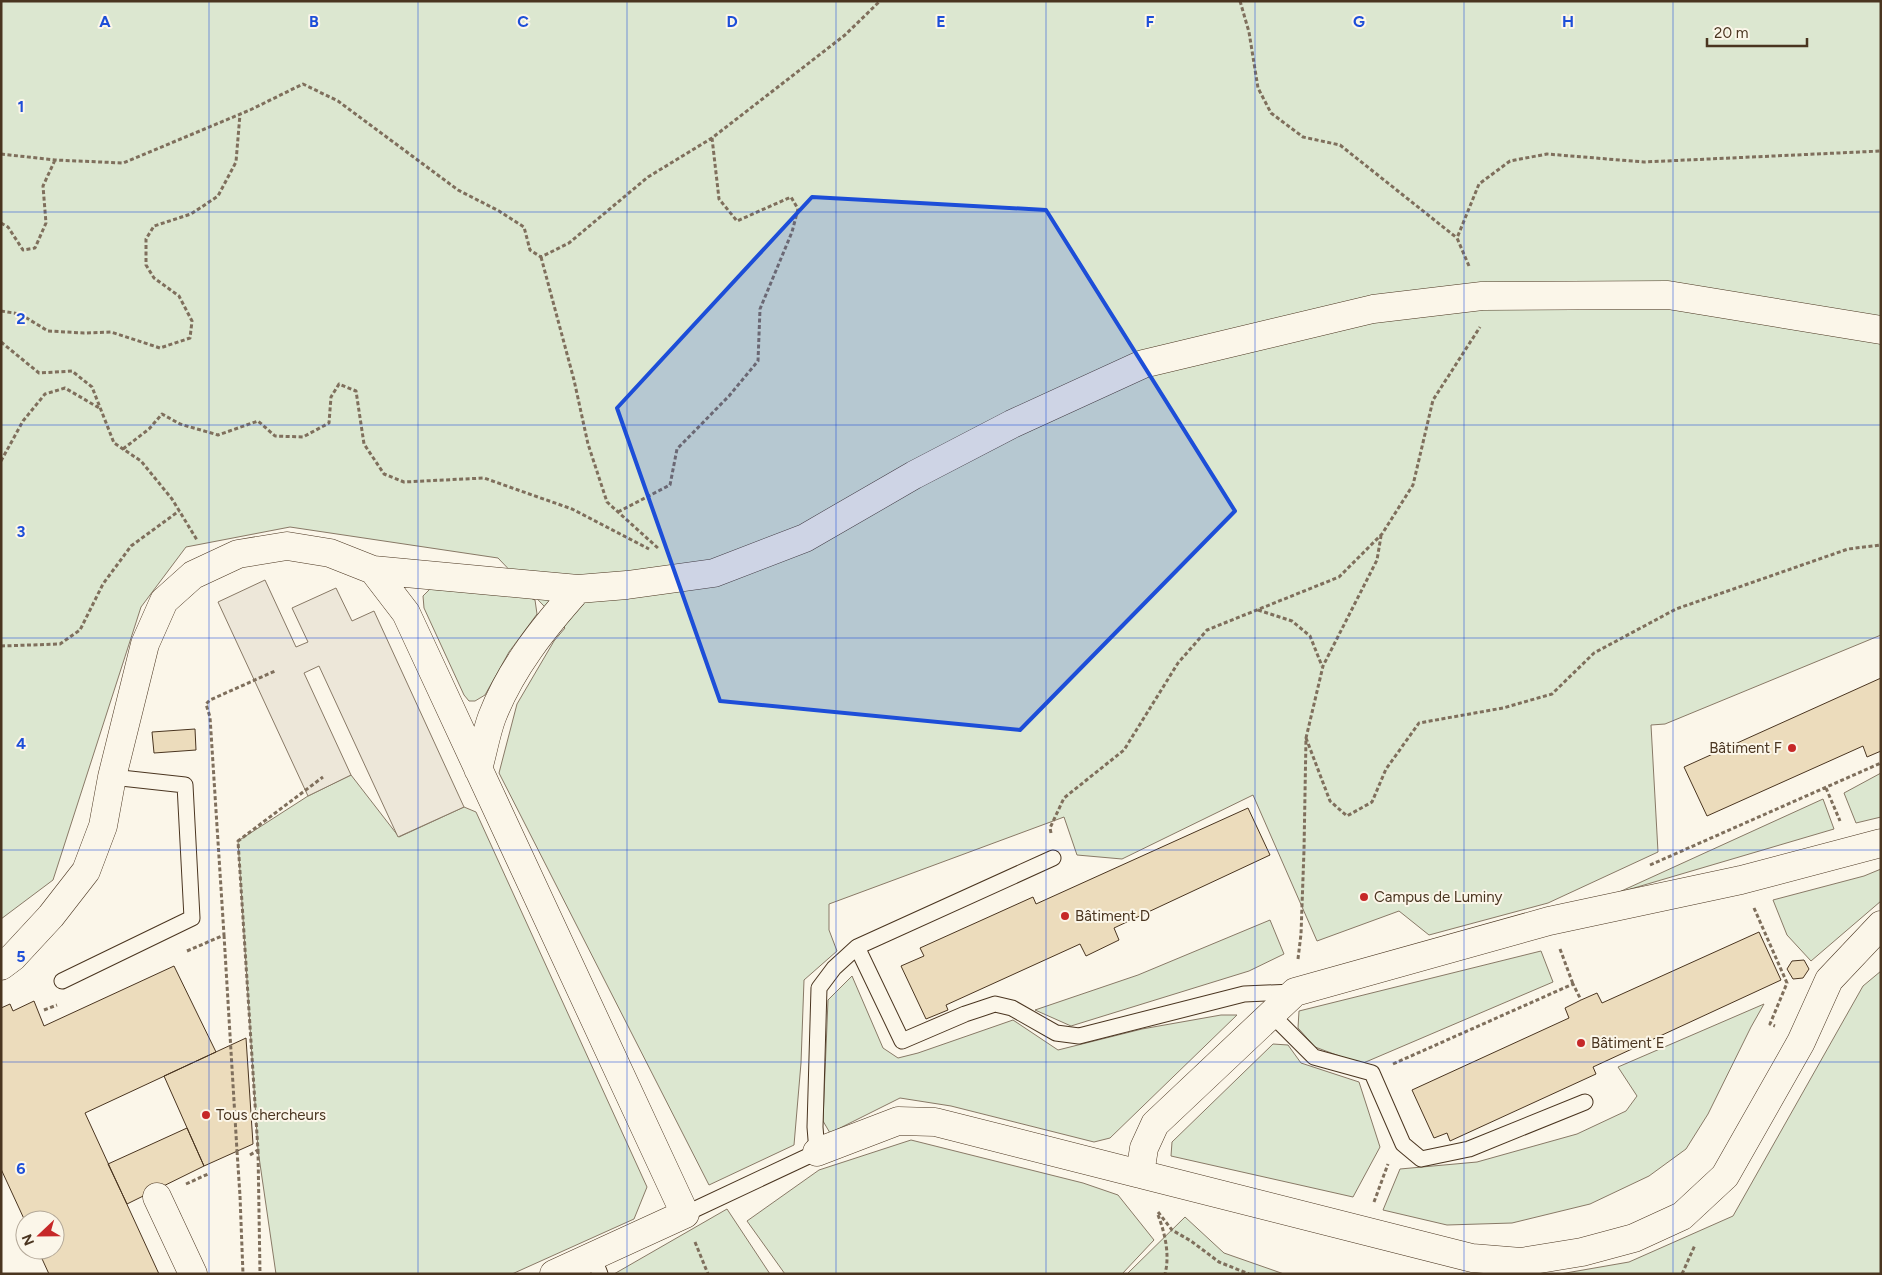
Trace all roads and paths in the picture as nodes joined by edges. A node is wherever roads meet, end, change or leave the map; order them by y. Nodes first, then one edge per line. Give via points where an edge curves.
1 (880, 1) edge
2 (1240, 1) edge
3 (240, 114) junction
4 (712, 138) junction
5 (1881, 151) edge
6 (1, 154) edge
7 (56, 160) junction
8 (1, 223) edge
9 (1457, 238) junction
10 (541, 257) junction
11 (1482, 296) junction
12 (1, 311) edge
13 (1881, 330) edge
14 (1, 342) edge
15 (101, 410) junction
16 (123, 449) junction
17 (1, 461) edge
18 (179, 511) junction
19 (618, 512) junction
20 (1382, 534) junction
21 (1881, 545) edge
22 (213, 566) junction
23 (681, 569) junction
24 (373, 570) junction
25 (578, 588) junction
26 (1257, 610) junction
27 (1, 646) edge
28 (1323, 666) junction
29 (275, 671) dead end
30 (1306, 738) junction
31 (1881, 763) edge
32 (478, 769) junction
33 (323, 777) dead end
34 (112, 778) junction
35 (1826, 788) junction
36 (215, 816) dead end
37 (1842, 828) dead end
38 (1881, 843) edge
39 (1053, 858) joint
40 (1642, 869) dead end
41 (1741, 880) junction
42 (1881, 925) edge
43 (224, 935) dead end
44 (857, 947) junction
45 (1, 966) edge
46 (62, 981) dead end
47 (1294, 992) junction
48 (1581, 1000) dead end
49 (1271, 1014) junction
50 (1801, 1042) junction
51 (1372, 1073) junction
52 (1585, 1102) dead end
53 (258, 1150) junction
54 (817, 1152) junction
55 (250, 1155) dead end
56 (1388, 1164) dead end
57 (1140, 1174) junction
58 (1378, 1190) dead end
59 (157, 1196) dead end
60 (685, 1214) junction
61 (597, 1265) edge
62 (193, 1274) edge
63 (244, 1274) edge
64 (260, 1274) edge
65 (554, 1274) edge
66 (1165, 1274) edge
67 (1249, 1274) edge

1 - 4 path via 845,35
2 - 9 path via 1258,88 1271,113 1303,138 1340,145
3 - 7 path via 123,163
3 - 10 path via 303,84 338,101 458,190 524,227 530,250
3 - 12 path via 236,162 218,196 191,214 154,226 146,239 146,265 154,278 179,296 192,321 190,338 160,348 111,332 48,331 20,314
4 - 10 path via 648,177 569,243
4 - 19 path via 719,198 736,221 791,197 798,209 760,309 758,361 677,449 670,485
5 - 9 path via 1644,162 1547,154 1510,161 1479,184
6 - 7 path
7 - 8 path via 43,186 46,223 35,248 23,250 8,226
9 - 11 path
10 - 19 path via 588,444 607,502
11 - 13 street via 1668,294
11 - 20 path via 1479,329 1433,400 1413,485
11 - 23 street via 1373,309 1143,364 1012,424 914,475 806,538 714,573
14 - 15 path via 39,373 72,371 92,387
15 - 16 path via 114,443
15 - 17 path via 65,388 45,394 23,421
16 - 18 path via 141,462
16 - 23 path via 162,414 180,424 218,436 258,421 275,436 303,437 329,423 331,397 338,384 356,391 364,444 384,474 404,482 484,478 572,509
18 - 22 path
18 - 27 path via 132,546 103,584 80,630 60,644
19 - 23 path
20 - 26 path via 1339,577
20 - 28 path via 1377,560
21 - 30 path via 1848,549 1676,609 1594,653 1552,694 1503,708 1419,724 1386,769 1372,802 1347,816 1330,801
22 - 24 street via 238,554 287,546 330,553
22 - 34 street via 193,575 164,601 145,644
23 - 25 street via 627,585
24 - 25 street
24 - 32 street via 406,613
25 - 32 street via 541,631 517,668 492,717
26 - 28 path via 1292,621 1310,636
26 - 39 path via 1207,630 1178,663 1124,750 1064,798 1050,828
28 - 30 path
29 - 36 path via 206,704 210,718
30 - 47 path via 1301,934
31 - 35 path
32 - 60 street
33 - 53 path via 238,841
34 - 45 street via 103,826 86,871 51,916
34 - 46 lane via 185,785 192,918
35 - 37 path
35 - 40 path
38 - 41 street
39 - 44 lane
41 - 47 street via 1549,921
41 - 50 path via 1787,983 1770,1024
42 - 50 street via 1829,980
43 - 63 path, bridge
44 - 47 lane via 902,1041 995,1004 1012,1008 1056,1033 1079,1036 1244,994
44 - 54 lane via 834,968 819,988
47 - 49 street
48 - 51 path via 1574,984
49 - 51 lane via 1314,1057
49 - 57 street via 1156,1124 1144,1148
50 - 57 street via 1725,1176 1682,1216 1634,1238 1582,1252 1521,1262 1472,1258
51 - 52 lane via 1403,1144 1421,1159 1469,1149
53 - 55 path
53 - 64 path
54 - 57 street via 898,1121 934,1122
54 - 60 lane
56 - 58 path
59 - 62 street
60 - 61 street
61 - 65 street
66 - 67 path via 1168,1261 1156,1209 1172,1230 1219,1262

